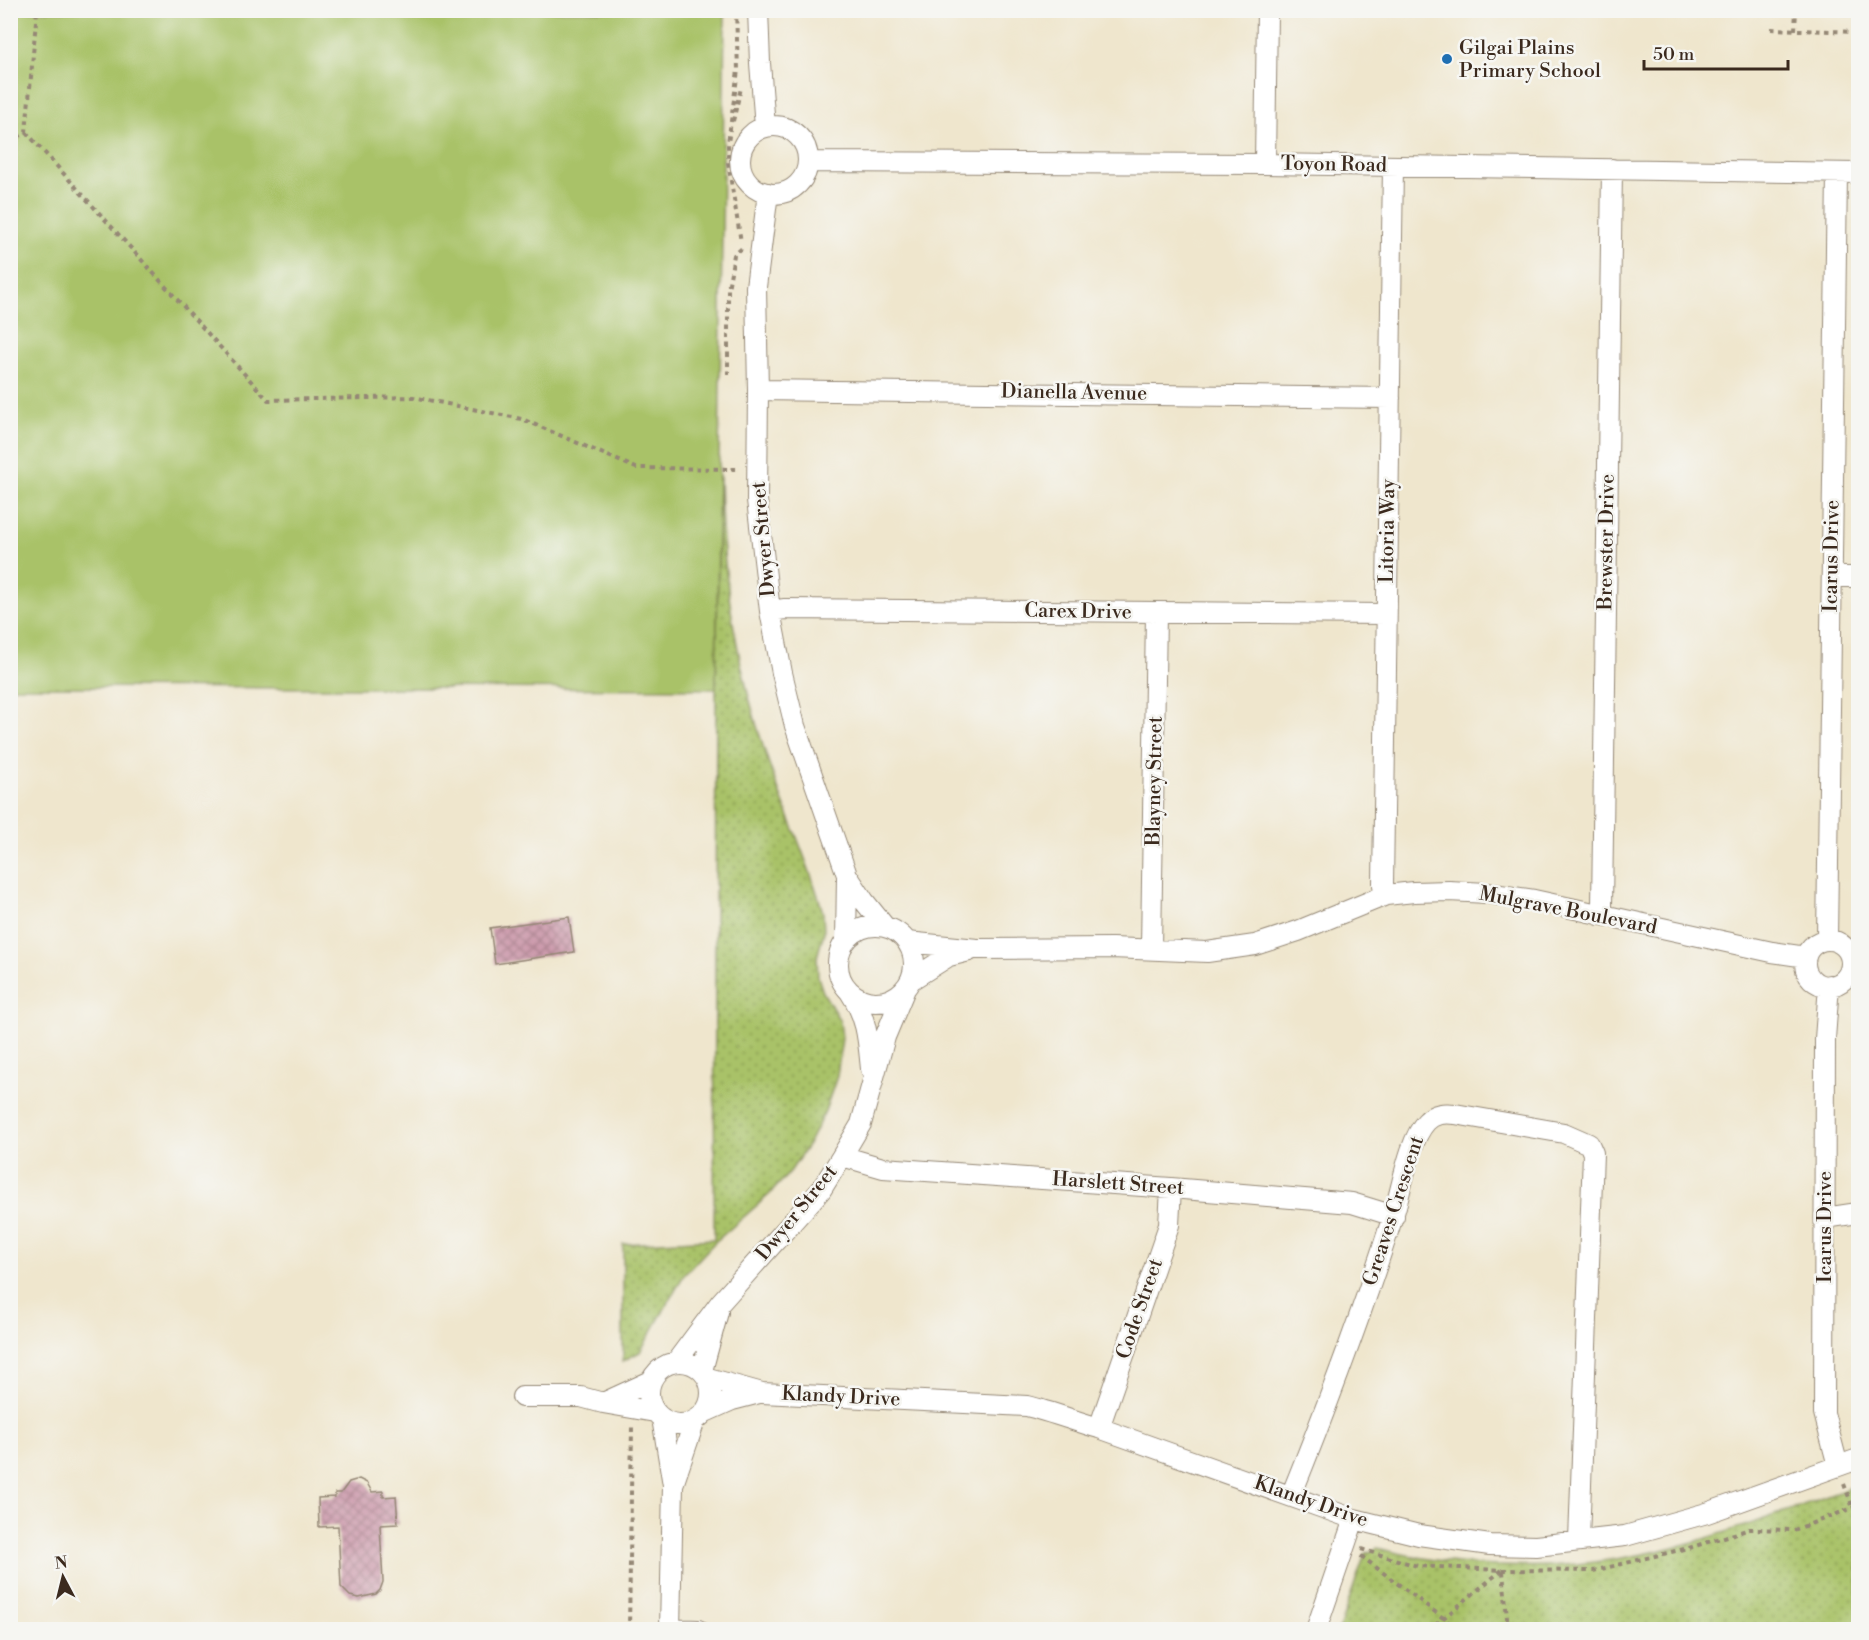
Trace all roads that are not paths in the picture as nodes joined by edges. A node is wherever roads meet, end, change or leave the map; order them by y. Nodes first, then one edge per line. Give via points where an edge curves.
1 (758, 10) edge
2 (1267, 10) edge
3 (765, 127) junction
4 (808, 162) junction
5 (1265, 164) junction
6 (1393, 166) junction
7 (1612, 169) junction
8 (1837, 173) junction
9 (1858, 173) edge
10 (768, 193) junction
11 (758, 390) junction
12 (1390, 398) junction
13 (1832, 577) junction
14 (1858, 577) edge
15 (770, 611) junction
16 (1156, 613) junction
17 (1386, 614) junction
18 (848, 875) junction
19 (1386, 895) junction
20 (1599, 915) junction
21 (885, 927) junction
22 (1827, 940) junction
23 (846, 941) junction
24 (907, 942) junction
25 (977, 949) junction
26 (1151, 949) junction
27 (1806, 957) junction
28 (1855, 966) edge
29 (908, 985) junction
30 (1829, 985) junction
31 (850, 992) junction
32 (872, 1081) junction
33 (842, 1156) junction
34 (1171, 1188) junction
35 (1858, 1213) edge
36 (1394, 1216) junction
37 (1826, 1218) junction
38 (720, 1303) junction
39 (676, 1362) junction
40 (705, 1374) junction
41 (651, 1381) junction
42 (762, 1393) junction
43 (522, 1397) dead end
44 (603, 1403) junction
45 (659, 1415) junction
46 (699, 1417) junction
47 (1099, 1428) junction
48 (1858, 1459) edge
49 (1838, 1466) junction
50 (673, 1485) junction
51 (1291, 1496) junction
52 (1354, 1518) junction
53 (1579, 1540) junction
54 (670, 1629) edge
55 (698, 1629) edge
56 (1316, 1629) edge

1 - 3 street
2 - 5 street
3 - 4 street via 777,126 798,136 805,145
3 - 10 street via 748,137 742,147 740,166 752,186
4 - 5 street, Toyon Road
4 - 10 street via 799,184 789,191
5 - 6 street, Toyon Road
6 - 7 street, Toyon Road
6 - 12 street, Litoria Way
7 - 8 street, Toyon Road
7 - 20 street, Brewster Drive
8 - 9 street, Toyon Road
8 - 13 street, Icarus Drive
10 - 11 street, Dwyer Street via 756,287
11 - 12 street, Dianella Avenue
11 - 15 street, Dwyer Street via 758,512
12 - 17 street, Litoria Way
13 - 14 street
13 - 22 street, Icarus Drive
15 - 16 street, Carex Drive
15 - 18 street, Dwyer Street via 795,726
16 - 17 street, Carex Drive
16 - 26 street, Blayney Street
17 - 19 street, Litoria Way
18 - 21 street, Dwyer Street
18 - 23 street, Dwyer Street
19 - 20 street, Mulgrave Boulevard via 1488,893
19 - 26 street, Mulgrave Boulevard via 1255,945 1207,952
20 - 27 street, Mulgrave Boulevard
21 - 23 street via 864,928
21 - 24 street
22 - 27 street via 1814,945
22 - 28 street via 1845,947
23 - 31 street via 838,963 840,979
24 - 25 street, Mulgrave Boulevard
24 - 29 street via 914,961
25 - 26 street, Mulgrave Boulevard
25 - 29 street, Mulgrave Boulevard via 949,956
27 - 30 street via 1810,977
28 - 30 street via 1843,980
29 - 31 street via 888,1000 878,1002
29 - 32 street, Dwyer Street via 885,1037
30 - 37 street, Icarus Drive via 1825,1039
31 - 32 street, Dwyer Street via 861,1008 868,1035
32 - 33 street, Dwyer Street via 861,1124
33 - 34 street, Harslett Street via 883,1168
33 - 38 street, Dwyer Street via 821,1190
34 - 36 street, Harslett Street via 1352,1203
34 - 47 street, Code Street via 1169,1225
35 - 37 street
36 - 51 street, Greaves Crescent via 1335,1386
36 - 53 street, Greaves Crescent via 1415,1138 1426,1120 1440,1113 1564,1132 1589,1144 1593,1168
37 - 49 street, Icarus Drive via 1824,1413
38 - 39 street, Dwyer Street
38 - 40 street, Dwyer Street
39 - 40 street via 690,1363
39 - 41 street via 661,1368
40 - 42 street, Klandy Drive
40 - 46 street via 711,1396
41 - 44 street
41 - 45 street via 649,1397
42 - 46 street, Klandy Drive via 732,1400
42 - 47 street, Klandy Drive via 1027,1407
43 - 44 street via 581,1397
44 - 45 street
45 - 46 street via 678,1424
45 - 50 street
46 - 50 street
47 - 51 street, Klandy Drive
48 - 49 street, Klandy Drive
49 - 53 street, Klandy Drive via 1707,1513 1625,1536
50 - 54 street
51 - 52 street, Klandy Drive
52 - 53 street, Klandy Drive via 1419,1535 1490,1545 1536,1546
52 - 56 street
54 - 55 street

